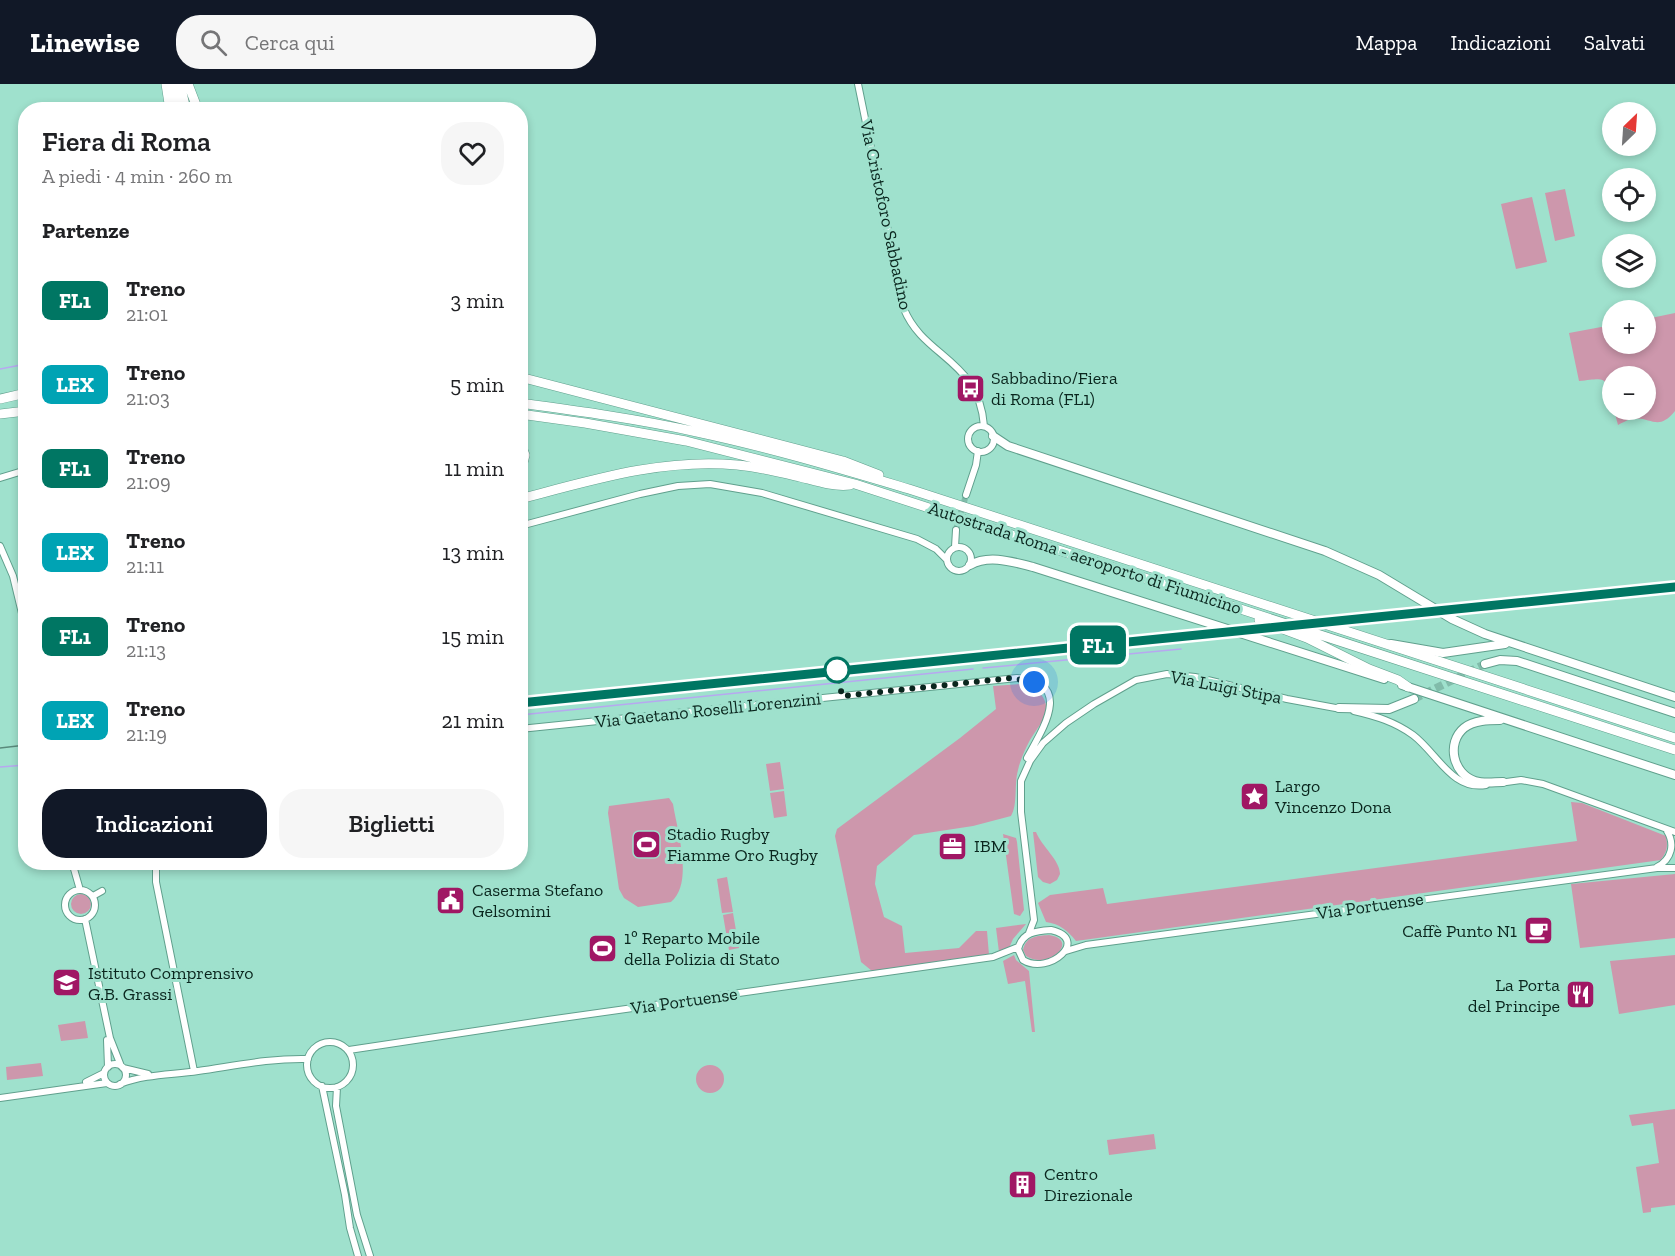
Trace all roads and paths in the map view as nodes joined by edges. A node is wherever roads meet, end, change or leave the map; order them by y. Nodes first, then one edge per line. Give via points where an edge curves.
1 (166, 84) edge
2 (172, 84) edge
3 (180, 84) edge
4 (188, 84) edge
5 (858, 84) edge
6 (169, 102) edge
7 (176, 102) edge
8 (184, 102) edge
9 (195, 102) edge
10 (528, 379) edge
11 (18, 395) edge
12 (18, 399) edge
13 (0, 400) edge
14 (528, 404) edge
15 (18, 412) edge
16 (0, 414) edge
17 (528, 415) edge
18 (984, 426) junction
19 (993, 436) junction
20 (978, 451) junction
21 (18, 472) edge
22 (0, 478) edge
23 (855, 484) junction
24 (909, 489) junction
25 (966, 495) tunnel mouth
26 (528, 497) edge
27 (528, 524) edge
28 (956, 530) tunnel mouth
29 (0, 546) edge
30 (955, 547) junction
31 (946, 559) junction
32 (970, 565) junction
33 (18, 597) edge
34 (1218, 601) junction
35 (1384, 644) junction
36 (1514, 645) junction
37 (1485, 664) tunnel mouth
38 (1408, 687) junction
39 (1675, 698) edge
40 (1414, 699) tunnel mouth
41 (1339, 708) junction
42 (1675, 713) edge
43 (1516, 723) junction
44 (528, 728) edge
45 (1675, 738) edge
46 (1675, 750) edge
47 (1675, 775) edge
48 (1021, 780) junction
49 (1503, 782) junction
50 (1665, 828) junction
51 (1675, 832) edge
52 (1657, 868) junction
53 (1675, 868) edge
54 (74, 870) edge
55 (156, 870) edge
56 (80, 890) junction
57 (102, 891) dead end
58 (93, 896) junction
59 (85, 919) junction
60 (1029, 933) junction
61 (1018, 946) junction
62 (1066, 951) junction
63 (107, 1027) junction
64 (349, 1050) junction
65 (308, 1059) junction
66 (122, 1067) junction
67 (106, 1070) junction
68 (194, 1071) junction
69 (154, 1075) junction
70 (107, 1083) junction
71 (120, 1084) junction
72 (322, 1086) junction
73 (337, 1087) junction
74 (71, 1088) junction
75 (0, 1098) edge
76 (358, 1256) edge
77 (370, 1256) edge

1 - 6 highway
2 - 7 highway
3 - 8 highway
4 - 9 highway
5 - 18 street, Via Cristoforo Sabbadino via 904,309 921,334 967,378 981,407
10 - 24 highway via 843,461
11 - 13 highway
12 - 13 highway
14 - 24 highway, Autostrada Roma - aeroporto di Fiumicino via 697,432
15 - 16 highway
17 - 23 highway, Autostrada Roma - aeroporto di Fiumicino via 686,441
18 - 19 street
18 - 20 street via 972,429 968,436 969,444
19 - 20 street via 990,448
19 - 36 highway via 1008,446 1332,554 1379,575 1452,619
20 - 25 street
21 - 22 street
23 - 26 highway via 835,485 754,467 688,464 612,475
23 - 34 highway, Autostrada Roma - aeroporto di Fiumicino
24 - 35 highway, Autostrada Roma - aeroporto di Fiumicino
27 - 31 street via 663,489 718,485 774,496 917,539 934,547
28 - 30 street
29 - 33 street
30 - 31 street
30 - 32 street via 964,547 970,553
31 - 32 street via 949,567 957,571
32 - 38 highway via 994,559 1051,572
34 - 38 highway via 1316,642
34 - 46 highway, Autostrada Roma - aeroporto di Fiumicino
35 - 36 highway via 1443,652
35 - 45 highway, Autostrada Roma - aeroporto di Fiumicino
36 - 39 highway
37 - 42 highway via 1517,661
38 - 43 highway
40 - 41 highway via 1389,709
41 - 48 street, Via Luigi Stipa via 1195,677 1147,676 1094,704 1050,736 1033,756
41 - 49 street, Via Luigi Stipa via 1380,718 1404,729 1463,783 1479,786
43 - 47 highway
43 - 49 highway via 1472,723 1460,733 1454,747 1456,763 1468,778 1484,783
44 - 48 street, Via Gaetano Roselli Lorenzini via 1021,678 1043,688 1051,711 1025,762
48 - 60 street, Via Luigi Stipa via 1034,920
49 - 50 street via 1543,784
50 - 51 street
50 - 52 street via 1673,837 1674,849
52 - 53 street, Via Portuense
52 - 62 street, Via Portuense via 1226,925
54 - 56 street
55 - 68 street
56 - 58 street
56 - 59 street via 67,897 65,907 72,917
57 - 58 street
58 - 59 street via 94,910
59 - 63 street
60 - 61 street
60 - 62 street via 1057,931 1067,941
61 - 62 street via 1021,957 1031,963 1055,961
61 - 64 street, Via Portuense via 993,957
63 - 66 street
63 - 67 street
64 - 65 street via 336,1042 322,1043
64 - 73 street via 353,1072
65 - 68 street via 269,1060
65 - 72 street via 311,1078
66 - 67 street via 114,1065
66 - 69 street
66 - 71 street via 125,1077
67 - 70 street
67 - 74 street
68 - 69 street
69 - 71 street
70 - 71 street
70 - 74 street
72 - 73 street
72 - 76 street
73 - 77 street via 336,1106 357,1215
74 - 75 street

